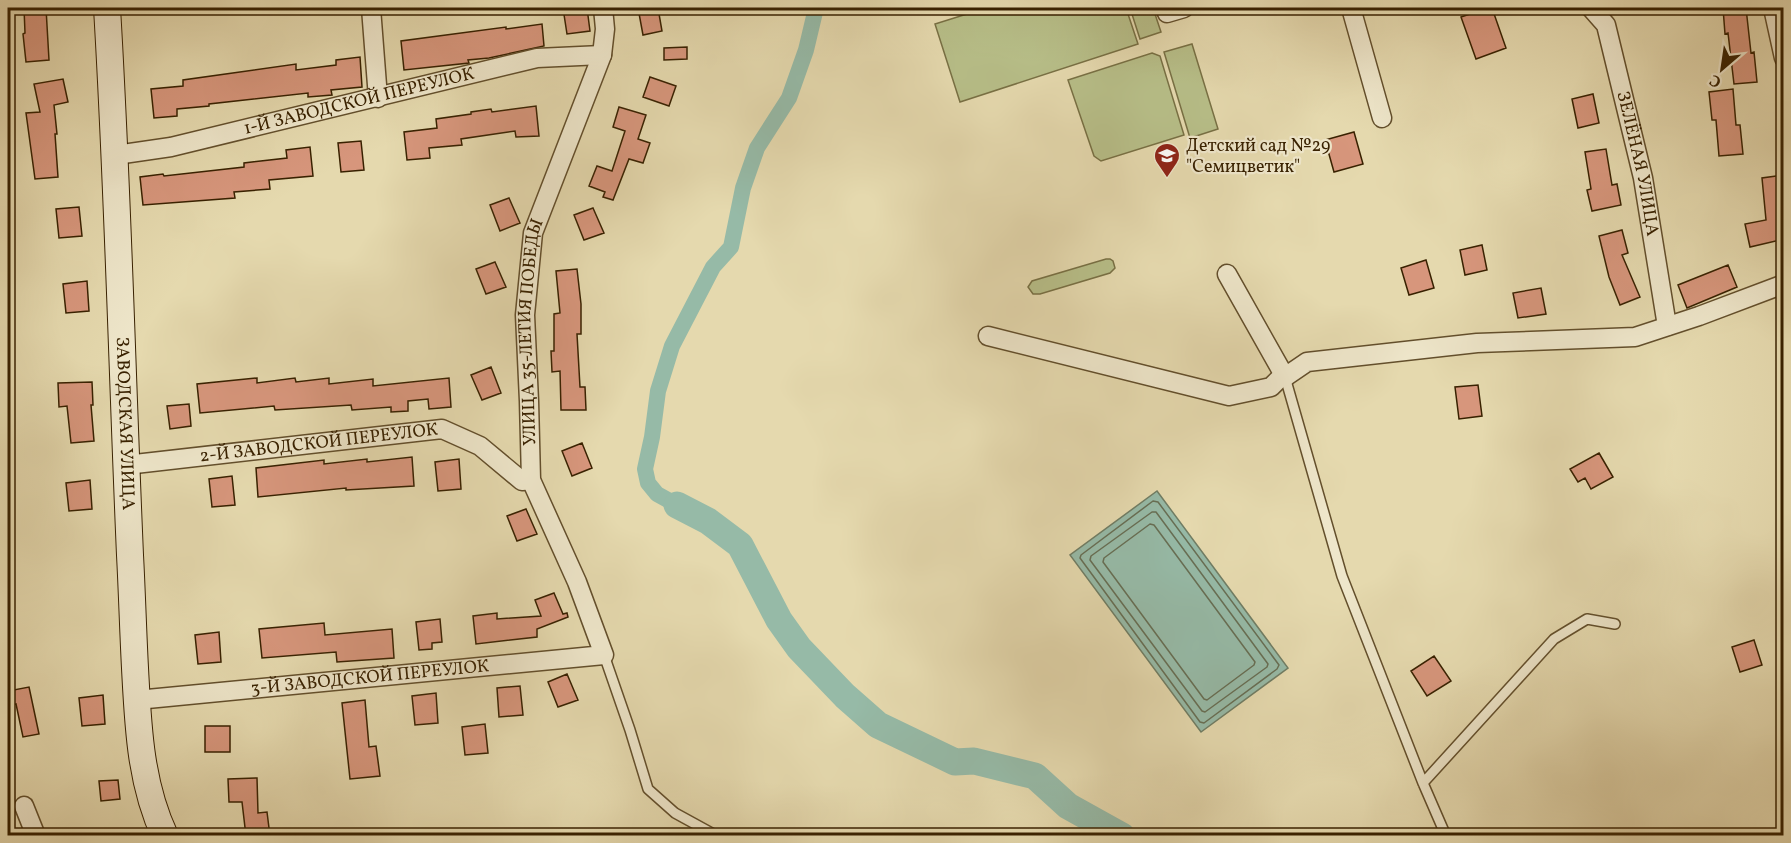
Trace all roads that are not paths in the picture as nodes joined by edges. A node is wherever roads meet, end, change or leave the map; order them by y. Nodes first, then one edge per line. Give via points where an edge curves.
1 (107, 8) edge
2 (371, 8) edge
3 (603, 8) edge
4 (1351, 8) edge
5 (1591, 8) edge
6 (1773, 8) edge
7 (602, 55) junction
8 (1784, 58) edge
9 (378, 98) junction
10 (1382, 118) dead end
11 (116, 155) junction
12 (1227, 274) dead end
13 (1784, 284) edge
14 (1667, 326) junction
15 (988, 336) dead end
16 (1285, 376) junction
17 (126, 465) junction
18 (531, 480) junction
19 (1615, 624) dead end
20 (604, 655) junction
21 (137, 700) junction
22 (1423, 783) junction
23 (24, 806) dead end
24 (36, 836) edge
25 (165, 836) edge
26 (717, 836) edge
27 (1446, 836) edge

1 - 11 main road, ЗАВОДСКАЯ УЛИЦА
2 - 9 street
3 - 7 street, УЛИЦА 35-ЛЕТИЯ ПОБЕДЫ
4 - 10 street
5 - 14 street, ЗЕЛЁНАЯ УЛИЦА via 1606,25 1643,178
6 - 8 street
7 - 9 street, 1-Й ЗАВОДСКОЙ ПЕРЕУЛОК via 537,58
7 - 18 street, УЛИЦА 35-ЛЕТИЯ ПОБЕДЫ via 533,233 525,315
9 - 11 street, 1-Й ЗАВОДСКОЙ ПЕРЕУЛОК via 171,147
11 - 17 main road, ЗАВОДСКАЯ УЛИЦА
12 - 16 street
13 - 14 street
14 - 16 street via 1635,337 1477,343 1307,362
15 - 16 street via 1229,396 1271,387
16 - 22 lane via 1342,576
17 - 18 street, 2-Й ЗАВОДСКОЙ ПЕРЕУЛОК via 442,429 480,446 522,481
17 - 21 main road, ЗАВОДСКАЯ УЛИЦА
18 - 20 street, УЛИЦА 35-ЛЕТИЯ ПОБЕДЫ via 577,582
19 - 22 lane via 1587,619 1554,639
20 - 21 street, 3-Й ЗАВОДСКОЙ ПЕРЕУЛОК
20 - 26 lane via 648,789 675,813
21 - 25 main road, ЗАВОДСКАЯ УЛИЦА via 144,775
22 - 27 lane
23 - 24 street

